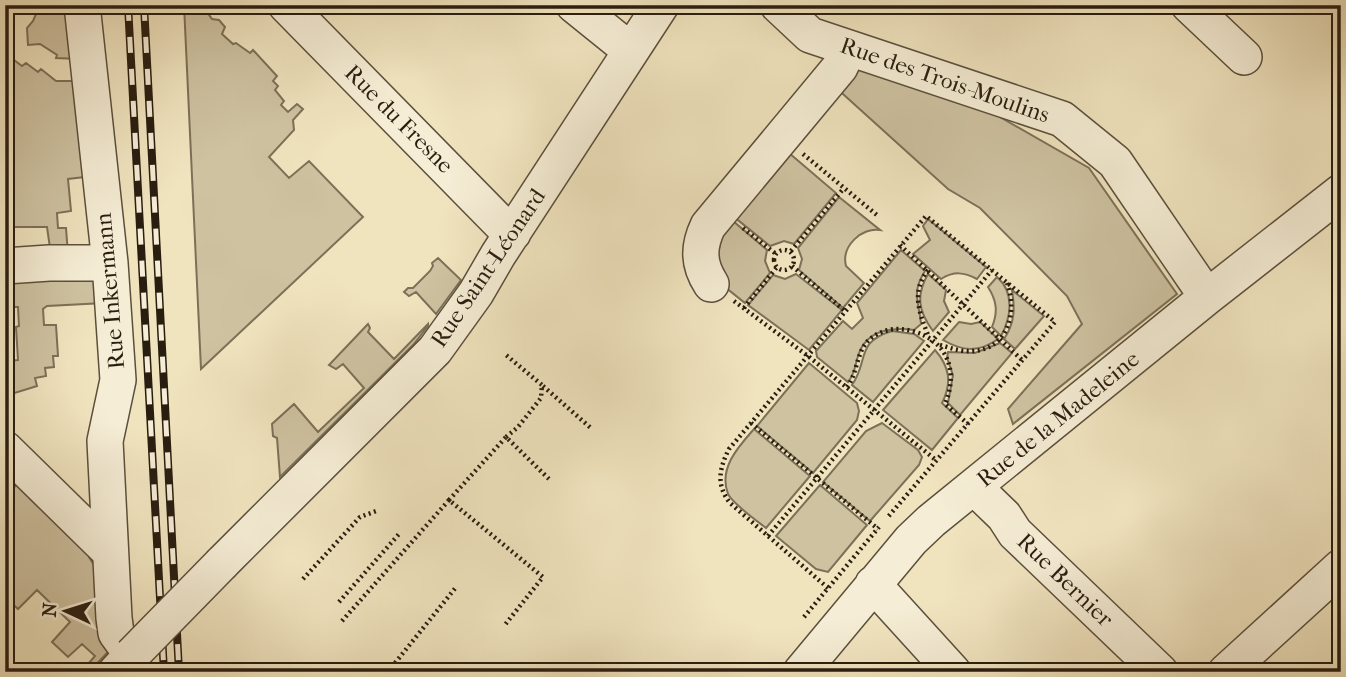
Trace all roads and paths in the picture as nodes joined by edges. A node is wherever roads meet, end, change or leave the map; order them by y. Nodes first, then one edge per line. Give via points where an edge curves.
1 (82, 5) edge
2 (286, 5) edge
3 (574, 5) edge
4 (662, 5) edge
5 (778, 5) edge
6 (1188, 5) edge
7 (849, 48) junction
8 (631, 51) junction
9 (1244, 57) dead end
10 (782, 136) junction
11 (844, 188) junction
12 (1341, 192) edge
13 (721, 209) junction
14 (878, 216) dead end
15 (513, 233) junction
16 (900, 245) junction
17 (791, 251) junction
18 (776, 254) junction
19 (110, 263) junction
20 (5, 266) edge
21 (792, 266) junction
22 (777, 267) junction
23 (928, 270) junction
24 (992, 270) junction
25 (1007, 282) junction
26 (711, 284) joint
27 (1207, 297) junction
28 (964, 303) junction
29 (744, 308) junction
30 (845, 312) junction
31 (931, 338) junction
32 (1000, 339) junction
33 (939, 344) junction
34 (506, 355) dead end
35 (808, 356) junction
36 (1023, 360) junction
37 (542, 385) junction
38 (847, 387) junction
39 (874, 410) junction
40 (751, 423) junction
41 (968, 424) junction
42 (592, 429) dead end
43 (506, 437) junction
44 (5, 449) edge
45 (937, 461) junction
46 (549, 479) dead end
47 (816, 479) junction
48 (974, 487) junction
49 (449, 500) junction
50 (379, 510) dead end
51 (878, 529) junction
52 (399, 534) dead end
53 (768, 536) junction
54 (104, 557) junction
55 (1341, 567) edge
56 (303, 579) dead end
57 (873, 584) junction
58 (457, 586) dead end
59 (828, 588) junction
60 (339, 601) dead end
61 (803, 620) dead end
62 (342, 621) dead end
63 (504, 626) dead end
64 (124, 659) edge
65 (395, 663) dead end
66 (801, 672) edge
67 (953, 672) edge
68 (1160, 672) edge
69 (1226, 672) edge

1 - 19 street, Rue Inkermann
2 - 15 street, Rue du Fresne
3 - 8 street
4 - 8 street, Rue Saint-Léonard
5 - 7 street, Rue des Trois-Moulins via 810,35
6 - 9 street
7 - 10 street via 840,67
7 - 27 street, Rue des Trois-Moulins via 1062,119 1115,162
8 - 15 street, Rue Saint-Léonard
10 - 11 path
10 - 13 street
11 - 14 path
11 - 17 path
12 - 27 street, Rue de la Madeleine
13 - 18 path
13 - 26 street via 708,226 700,251
15 - 64 street, Rue Saint-Léonard, bridge via 435,350
16 - 23 path
16 - 24 path via 926,216
16 - 30 path
17 - 18 path
17 - 21 path
18 - 22 path
19 - 20 street
19 - 54 street, Rue Inkermann via 118,380 105,441
21 - 22 path via 785,270
21 - 30 path
22 - 29 path
23 - 28 path
23 - 31 path via 917,297
24 - 25 path
24 - 28 path
25 - 32 path via 1013,310
25 - 36 path via 1055,322
26 - 29 path
27 - 48 street, Rue de la Madeleine
28 - 31 path
28 - 32 path
29 - 35 path
30 - 35 path
31 - 33 path
31 - 38 path via 896,329 878,334 864,345 855,377
31 - 39 path
32 - 33 path via 970,351
32 - 36 path
33 - 41 path via 951,379 945,404
34 - 37 path
35 - 38 path
35 - 40 path
36 - 41 path
37 - 42 path
37 - 43 path via 541,398
38 - 39 path
39 - 45 path
39 - 47 path
40 - 47 path
40 - 53 path via 729,449 720,469 721,488 730,503
41 - 45 path
43 - 46 path
43 - 49 path
44 - 54 street
45 - 51 path
47 - 51 path
47 - 53 path
48 - 57 street, Rue de la Madeleine via 911,540
48 - 68 street, Rue Bernier via 1015,533
49 - 62 path
49 - 63 path via 543,577
50 - 56 path via 360,517
51 - 59 path
52 - 60 path
53 - 59 path
54 - 64 street, Rue Inkermann
55 - 69 street
57 - 66 street, Rue de la Madeleine
57 - 67 street
58 - 65 path
59 - 61 path

